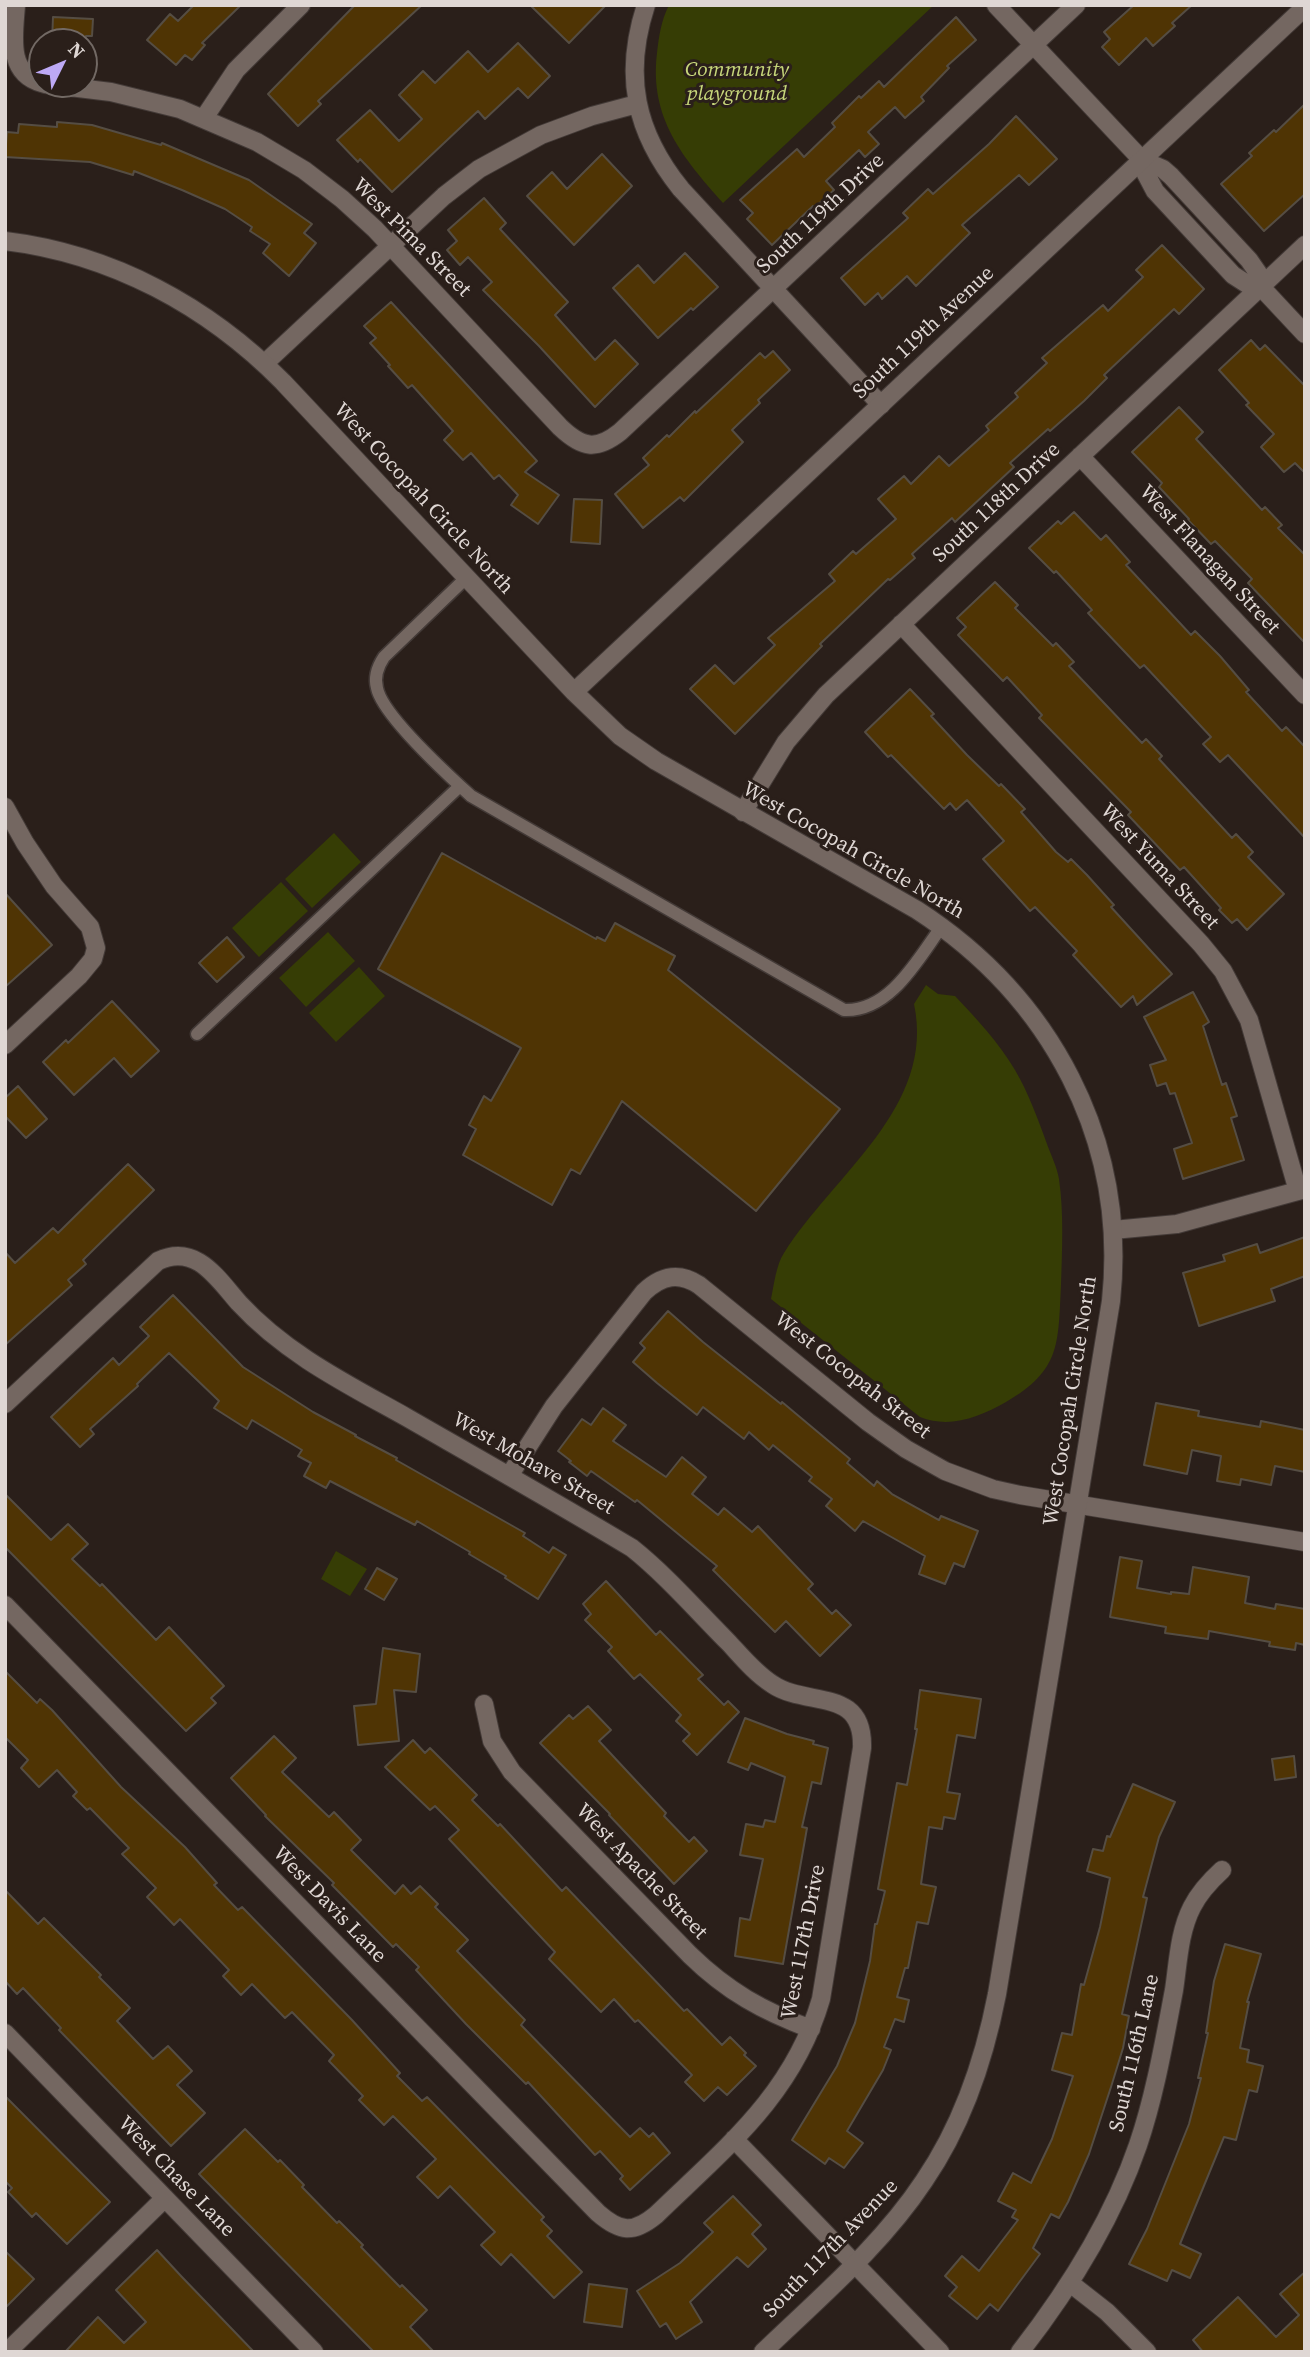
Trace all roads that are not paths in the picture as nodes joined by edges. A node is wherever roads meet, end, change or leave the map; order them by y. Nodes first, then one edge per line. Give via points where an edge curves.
1 (16, 5) edge
2 (302, 5) edge
3 (646, 5) edge
4 (996, 5) edge
5 (1076, 5) edge
6 (1305, 7) edge
7 (1034, 46) junction
8 (28, 77) edge
9 (98, 90) edge
10 (637, 104) junction
11 (204, 118) junction
12 (1142, 160) junction
13 (5, 241) edge
14 (1305, 245) edge
15 (391, 246) junction
16 (1261, 287) junction
17 (774, 289) junction
18 (1305, 334) edge
19 (265, 363) junction
20 (881, 405) junction
21 (591, 446) joint
22 (1080, 456) junction
23 (466, 578) junction
24 (901, 624) junction
25 (574, 692) junction
26 (1305, 695) edge
27 (460, 786) junction
28 (5, 807) edge
29 (743, 812) junction
30 (942, 926) junction
31 (197, 1034) dead end
32 (5, 1045) edge
33 (1302, 1190) edge
34 (1113, 1230) junction
35 (5, 1404) edge
36 (509, 1476) junction
37 (1078, 1505) junction
38 (1305, 1542) edge
39 (5, 1605) edge
40 (484, 1704) dead end
41 (854, 1715) joint
42 (1222, 1870) dead end
43 (992, 2021) joint
44 (811, 2029) junction
45 (5, 2033) edge
46 (734, 2139) junction
47 (165, 2198) junction
48 (626, 2229) joint
49 (854, 2264) junction
50 (1070, 2283) junction
51 (7, 2352) edge
52 (314, 2352) edge
53 (763, 2352) edge
54 (940, 2352) edge
55 (1020, 2352) edge
56 (1147, 2352) edge

1 - 8 street, West Pima Street via 15,56
2 - 11 street via 236,70
3 - 10 street via 634,54
4 - 7 street
5 - 7 street, South 119th Drive
6 - 12 street, South 119th Avenue
7 - 12 street
7 - 17 street, South 119th Drive
9 - 11 street, West Pima Street
10 - 15 street via 567,124 498,156 452,188
10 - 17 street via 650,142 670,175
11 - 15 street, West Pima Street via 304,170 359,213
12 - 16 street via 1155,191 1224,266 1241,281
12 - 20 street, South 119th Avenue
13 - 19 street, West Cocopah Circle North via 63,251 143,280 196,310
14 - 16 street, South 118th Drive
15 - 19 street
15 - 21 street, West Pima Street via 561,427
16 - 18 street
16 - 22 street, South 118th Drive
17 - 20 street
17 - 21 street, South 119th Drive via 620,432
19 - 23 street, West Cocopah Circle North
20 - 25 street, South 119th Avenue
22 - 24 street, South 118th Drive
22 - 26 street, West Flanagan Street
23 - 25 street, West Cocopah Circle North
23 - 27 lane via 384,657 376,686 393,716
24 - 29 street, South 118th Drive via 799,725
24 - 33 street, West Yuma Street via 1223,971 1249,1020
25 - 29 street, West Cocopah Circle North via 620,736
27 - 30 lane via 844,1010 868,1007 888,993
27 - 31 lane
28 - 32 street via 54,886 90,927 96,948 79,976
29 - 30 street, West Cocopah Circle North
30 - 34 street, West Cocopah Circle North via 1006,982 1057,1052 1091,1128
33 - 34 street via 1177,1224
34 - 37 street, West Cocopah Circle North via 1111,1301
35 - 36 street, West Mohave Street via 149,1269 169,1256 181,1255 202,1264 261,1325 312,1363
36 - 37 street, West Cocopah Street via 554,1406 644,1292 671,1276 691,1279 877,1429 926,1461 993,1489
36 - 41 street, West Mohave Street via 632,1548 773,1685 797,1696 834,1702
37 - 38 street, West Cocopah Street
37 - 43 street, West Cocopah Circle North
39 - 48 street, West Davis Lane via 598,2213
40 - 44 street, West Apache Street via 492,1741 512,1773 698,1963 741,1997
41 - 44 street, West 117th Drive via 862,1748 824,1984
42 - 50 street, South 116th Lane via 1200,1895 1186,1924 1159,2068 1138,2145 1111,2210
43 - 49 street, South 117th Avenue via 977,2075 940,2157 904,2209
44 - 46 street, West 117th Drive via 774,2095
45 - 47 street, West Chase Lane
46 - 48 street, West 117th Drive via 656,2216 638,2228
46 - 49 street
47 - 51 street
47 - 52 street, West Chase Lane
49 - 53 street, South 117th Avenue
49 - 54 street
50 - 55 street, South 116th Lane
50 - 56 street

